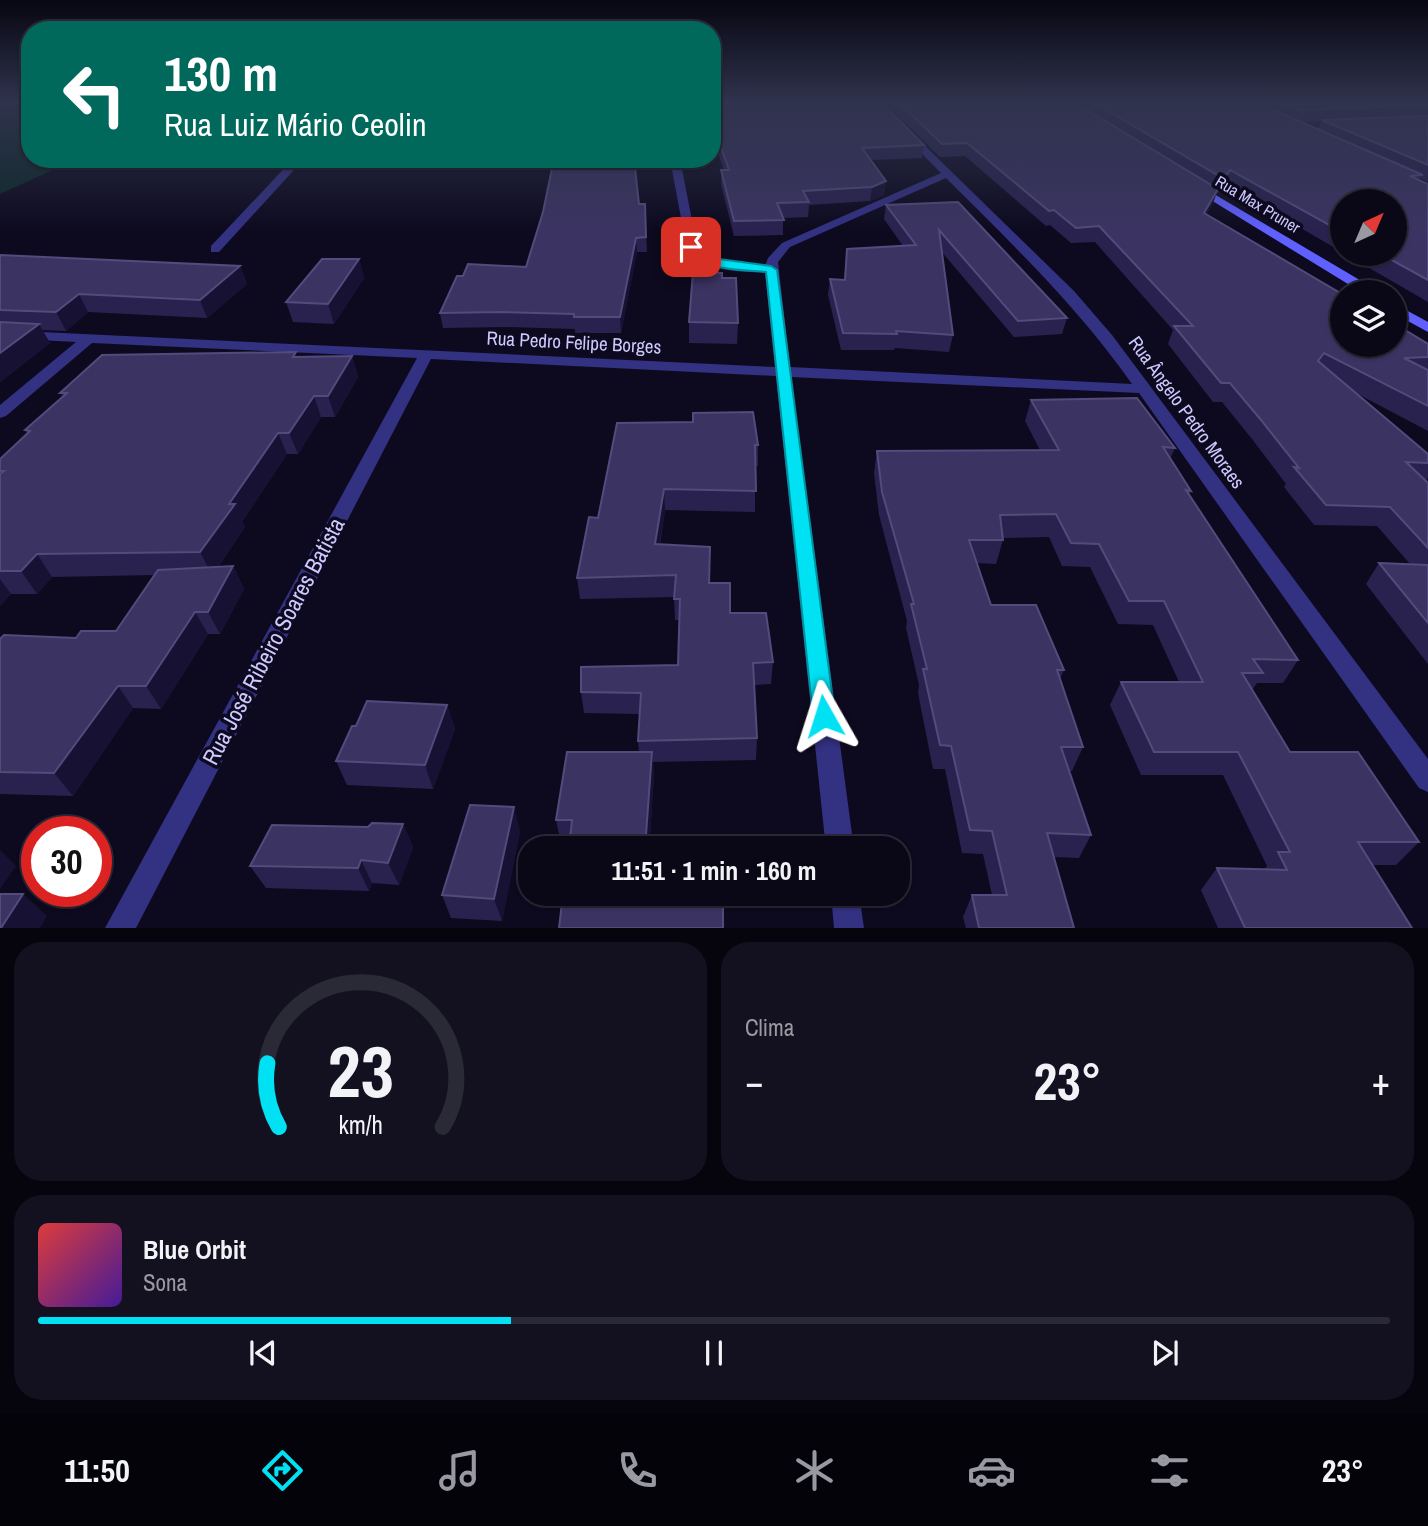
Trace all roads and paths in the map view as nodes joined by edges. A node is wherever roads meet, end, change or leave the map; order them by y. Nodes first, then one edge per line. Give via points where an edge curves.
1 (917, 144) edge
2 (291, 168) edge
3 (678, 168) edge
4 (947, 174) junction
5 (1184, 179) edge
6 (215, 249) dead end
7 (771, 270) junction
8 (1350, 280) edge
9 (1407, 315) edge
10 (1428, 328) edge
11 (0, 334) edge
12 (89, 338) junction
13 (426, 355) junction
14 (783, 372) junction
15 (1146, 389) junction
16 (0, 413) edge
17 (1428, 780) edge
18 (837, 836) edge
19 (846, 906) edge
20 (120, 928) edge
21 (849, 928) edge

1 - 4 street, Rua Ângelo Pedro Moraes
2 - 6 street
3 - 7 street via 696,254 717,263
4 - 7 street via 786,246 772,261
4 - 15 street, Rua Ângelo Pedro Moraes via 1069,294
5 - 8 street, Rua Max Pruner
7 - 14 street
9 - 10 street
11 - 12 street, Rua Pedro Felipe Borges
12 - 13 street, Rua Pedro Felipe Borges
12 - 16 street
13 - 14 street, Rua Pedro Felipe Borges
13 - 20 street, Rua José Ribeiro Soares Batista
14 - 15 street, Rua Pedro Felipe Borges
14 - 18 street
15 - 17 street, Rua Ângelo Pedro Moraes
19 - 21 street

